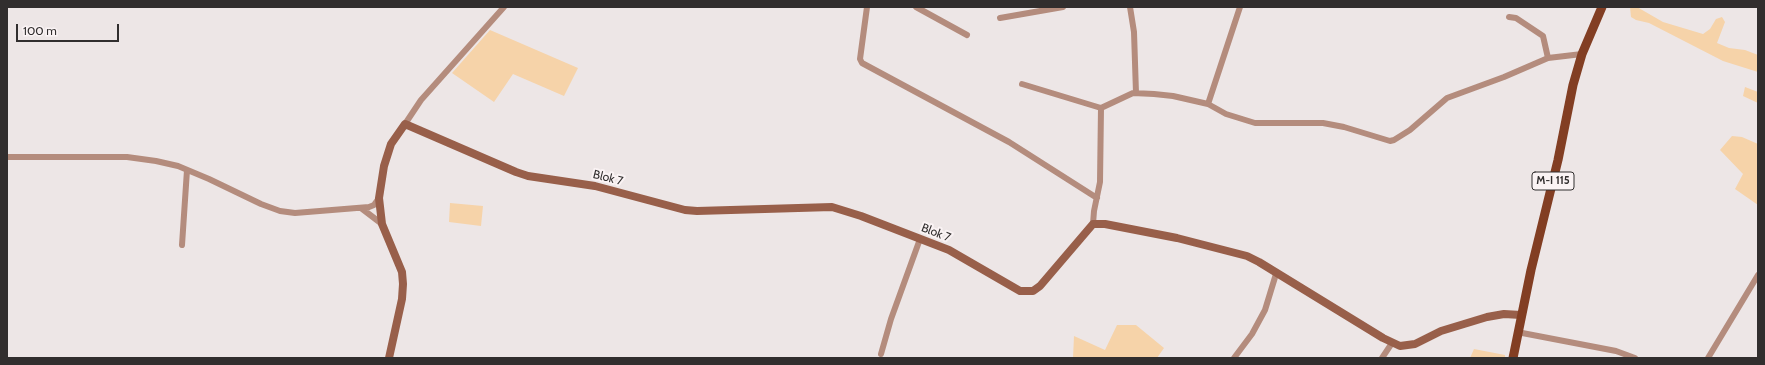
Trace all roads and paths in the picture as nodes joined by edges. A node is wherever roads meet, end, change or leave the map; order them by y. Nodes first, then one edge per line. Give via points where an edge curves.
1 (504, 7) edge
2 (867, 7) edge
3 (916, 7) edge
4 (1063, 7) edge
5 (1130, 7) edge
6 (1240, 7) edge
7 (1602, 7) edge
8 (1509, 17) dead end
9 (1000, 18) dead end
10 (967, 35) dead end
11 (1582, 54) junction
12 (1548, 58) junction
13 (1022, 84) dead end
14 (1136, 93) junction
15 (1208, 104) junction
16 (1101, 108) junction
17 (405, 124) junction
18 (7, 157) edge
19 (187, 170) junction
20 (379, 198) junction
21 (1097, 198) junction
22 (361, 208) junction
23 (382, 224) junction
24 (1093, 224) junction
25 (920, 239) junction
26 (182, 245) dead end
27 (1276, 274) junction
28 (1758, 275) edge
29 (1521, 315) junction
30 (1517, 332) junction
31 (1392, 343) junction
32 (881, 354) dead end
33 (389, 358) edge
34 (1234, 358) edge
35 (1382, 358) edge
36 (1513, 358) edge
37 (1635, 358) edge
38 (1708, 358) edge

1 - 17 street via 421,100
2 - 21 street via 860,59 862,63 1008,142
3 - 10 street
4 - 9 street
5 - 14 street via 1134,32
6 - 15 street
7 - 11 main road, M-I 115
8 - 12 street via 1516,18 1543,36
11 - 12 street
11 - 29 main road, M-I 115
12 - 15 street via 1447,98 1410,130 1390,140 1323,122 1255,123 1226,114
13 - 16 street
14 - 15 street via 1173,96
14 - 16 street
16 - 21 street via 1100,182
17 - 20 street via 391,144 384,166
17 - 25 street, Blok 7 via 528,176 595,186 685,210 832,207
18 - 19 street via 127,157 156,161
19 - 22 street via 280,211 295,213
19 - 26 street
20 - 22 street via 369,208
20 - 23 street
21 - 24 street
22 - 23 street
23 - 33 street via 402,272 403,284
24 - 25 street, Blok 7 via 1033,291 1020,291 954,253
24 - 27 street via 1177,238 1246,256
25 - 32 street
27 - 31 street
27 - 34 street via 1265,310 1252,334
28 - 38 street
29 - 30 main road, M-I 115
29 - 31 street via 1487,317 1442,331 1407,346
30 - 36 main road, M-I 115
30 - 37 street via 1616,351
31 - 35 street

